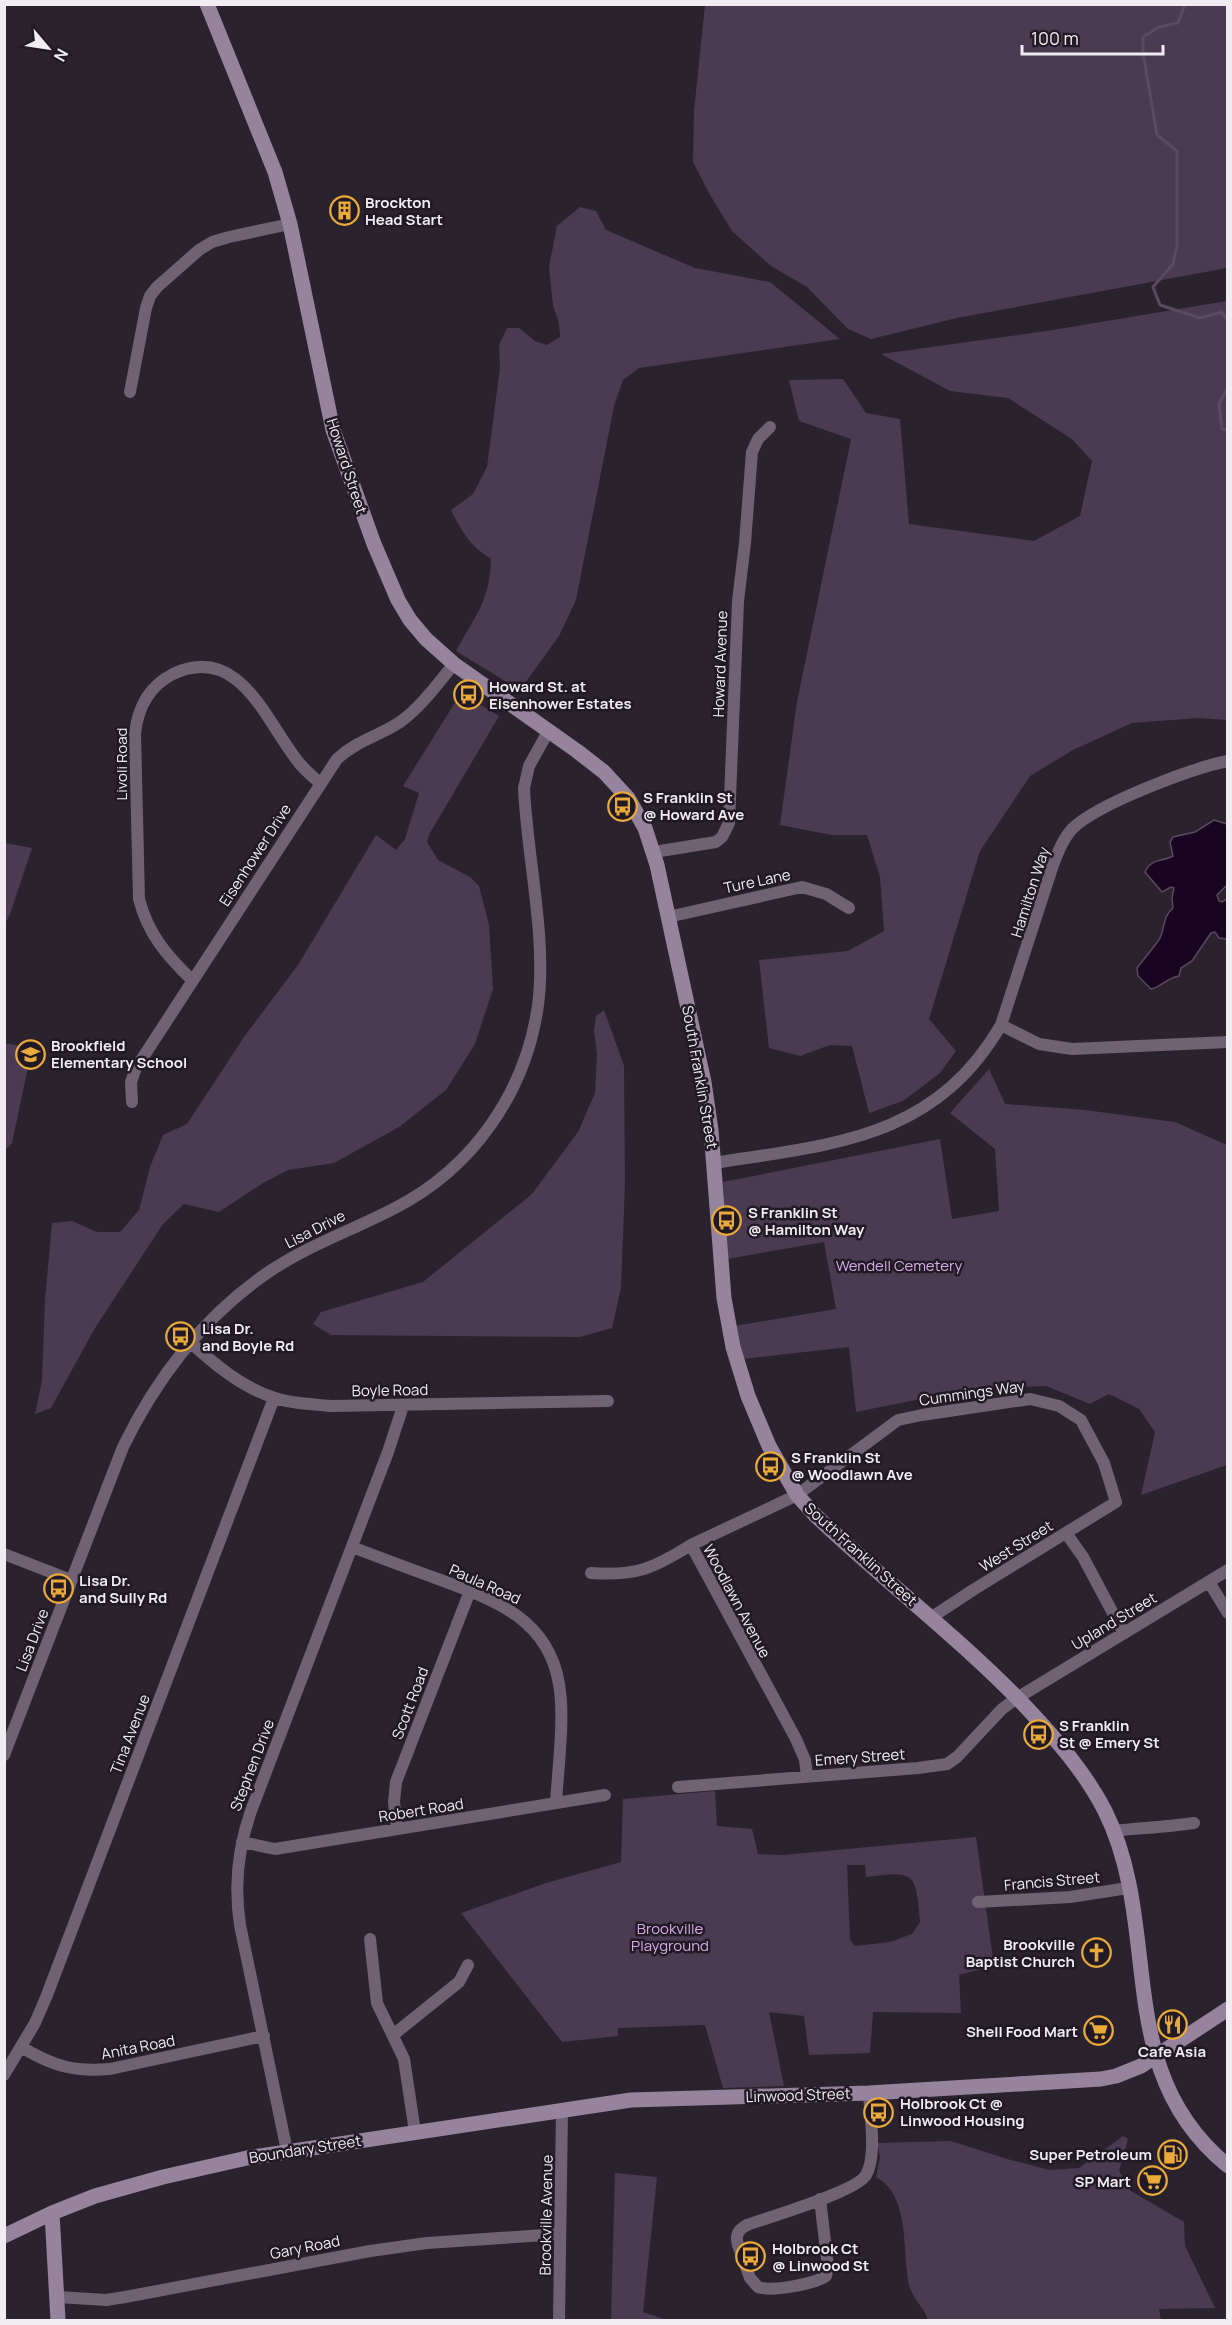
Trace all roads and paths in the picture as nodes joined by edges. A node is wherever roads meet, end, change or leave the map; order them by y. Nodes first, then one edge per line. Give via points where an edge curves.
1 (207, 4) edge
2 (290, 224) junction
3 (130, 392) dead end
4 (770, 428) dead end
5 (454, 664) junction
6 (549, 730) junction
7 (1227, 761) edge
8 (320, 783) junction
9 (645, 828) joint
10 (654, 852) junction
11 (849, 908) dead end
12 (668, 917) junction
13 (192, 980) junction
14 (1000, 1025) junction
15 (1227, 1042) edge
16 (132, 1102) dead end
17 (714, 1163) junction
18 (190, 1342) junction
19 (274, 1398) junction
20 (608, 1401) dead end
21 (403, 1406) junction
22 (797, 1496) junction
23 (1116, 1502) joint
24 (1066, 1533) junction
25 (691, 1545) junction
26 (352, 1547) junction
27 (4, 1554) edge
28 (1227, 1570) edge
29 (591, 1573) dead end
30 (71, 1580) junction
31 (1209, 1582) junction
32 (470, 1591) junction
33 (1227, 1613) edge
34 (932, 1617) junction
35 (1123, 1632) junction
36 (1017, 1698) junction
37 (4, 1755) edge
38 (807, 1776) junction
39 (678, 1787) dead end
40 (605, 1795) dead end
41 (556, 1803) junction
42 (1194, 1823) dead end
43 (397, 1829) junction
44 (1113, 1831) junction
45 (242, 1842) junction
46 (1128, 1888) junction
47 (978, 1902) dead end
48 (370, 1939) dead end
49 (468, 1965) dead end
50 (1227, 2008) edge
51 (393, 2035) junction
52 (264, 2036) junction
53 (21, 2047) junction
54 (1155, 2056) junction
55 (4, 2075) edge
56 (869, 2093) junction
57 (616, 2102) joint
58 (562, 2110) junction
59 (416, 2132) junction
60 (286, 2151) junction
61 (1227, 2166) edge
62 (820, 2199) junction
63 (52, 2213) junction
64 (560, 2234) junction
65 (4, 2235) edge
66 (58, 2297) junction
67 (58, 2320) edge
68 (559, 2320) edge

1 - 2 main road, Howard Street via 272,164
2 - 3 street via 212,242 157,287 146,308
2 - 5 main road, Howard Street via 325,399 357,499 404,610 426,639
4 - 10 street, Howard Avenue via 752,452 738,601 729,823 716,842
5 - 6 main road, Howard Street
5 - 8 street, Eisenhower Drive via 403,720 349,748
6 - 9 main road, Howard Street via 617,785
6 - 18 street, Lisa Drive via 529,766 524,788 540,952 538,1004 528,1052 505,1104 478,1143 441,1179 394,1209 310,1246 269,1272 229,1303
7 - 14 street, Hamilton Way via 1111,804 1073,829 1053,865
8 - 13 street, Eisenhower Drive
8 - 13 street, Livoli Road via 299,763 256,698 231,675 202,668 185,670 161,681 151,691 135,733 139,899 159,945
9 - 10 main road, South Franklin Street
10 - 12 main road, South Franklin Street
11 - 12 street, Ture Lane via 826,894 802,887
12 - 17 main road, South Franklin Street via 704,1082
13 - 16 street, Eisenhower Drive via 136,1068 130,1082
14 - 15 street via 1033,1041 1063,1048
14 - 17 street, Hamilton Way via 964,1076 916,1113 887,1128
17 - 22 main road, South Franklin Street via 724,1298 733,1347 769,1446
18 - 19 street, Boyle Road via 217,1366
18 - 30 street, Lisa Drive via 137,1418
19 - 21 street, Boyle Road via 331,1406
19 - 53 street, Tina Avenue via 47,1995
20 - 21 street, Boyle Road
21 - 26 street, Stephen Drive
22 - 23 street, Cummings Way via 898,1420 1030,1399 1059,1406 1081,1420 1104,1462
22 - 25 street, Woodlawn Avenue
22 - 34 main road, South Franklin Street via 842,1541
23 - 24 street, West Street
24 - 34 street, West Street
24 - 35 street
25 - 29 street via 640,1572
25 - 38 street, Woodlawn Avenue via 796,1739
26 - 32 street, Paula Road
26 - 45 street, Stephen Drive
27 - 30 street
28 - 31 street, Upland Street
30 - 37 street, Lisa Drive
31 - 33 street
31 - 35 street, Upland Street
32 - 41 street, Paula Road via 520,1616 541,1639 555,1666 561,1703
32 - 43 street, Scott Road via 396,1782
34 - 36 main road, South Franklin Street
35 - 36 street, Upland Street
36 - 38 street, Emery Street via 947,1764
36 - 44 main road, South Franklin Street via 1075,1763
38 - 39 street, Emery Street
40 - 41 street, Robert Road
41 - 43 street, Robert Road
42 - 44 street
43 - 45 street, Robert Road via 275,1850
44 - 46 main road, South Franklin Street
45 - 52 street, Stephen Drive via 237,1907
46 - 47 street, Francis Street via 1070,1897
46 - 54 main road, South Franklin Street
48 - 51 street via 377,2003
49 - 51 street via 459,1982
50 - 54 main road, Linwood Street
51 - 59 street via 404,2059
52 - 53 street, Anita Road via 89,2070 56,2065
52 - 60 street, Stephen Drive
53 - 55 street, Tina Avenue
54 - 56 main road, Linwood Street via 1129,2072 1101,2079
54 - 61 main road, South Franklin Street via 1175,2104 1200,2142
56 - 57 main road, Linwood Street
56 - 62 street via 872,2151 866,2175 850,2188
57 - 58 main road, Boundary Street
58 - 59 main road, Boundary Street
58 - 64 street, Brookville Avenue
59 - 60 main road, Boundary Street
60 - 63 main road, Boundary Street via 124,2187
62 - 62 street via 739,2231 738,2245 750,2278 758,2287 769,2289 818,2281 826,2276
63 - 65 main road, Boundary Street
63 - 66 main road
64 - 66 street, Gary Road via 370,2250 106,2300
64 - 68 street, Brookville Avenue
66 - 67 main road

